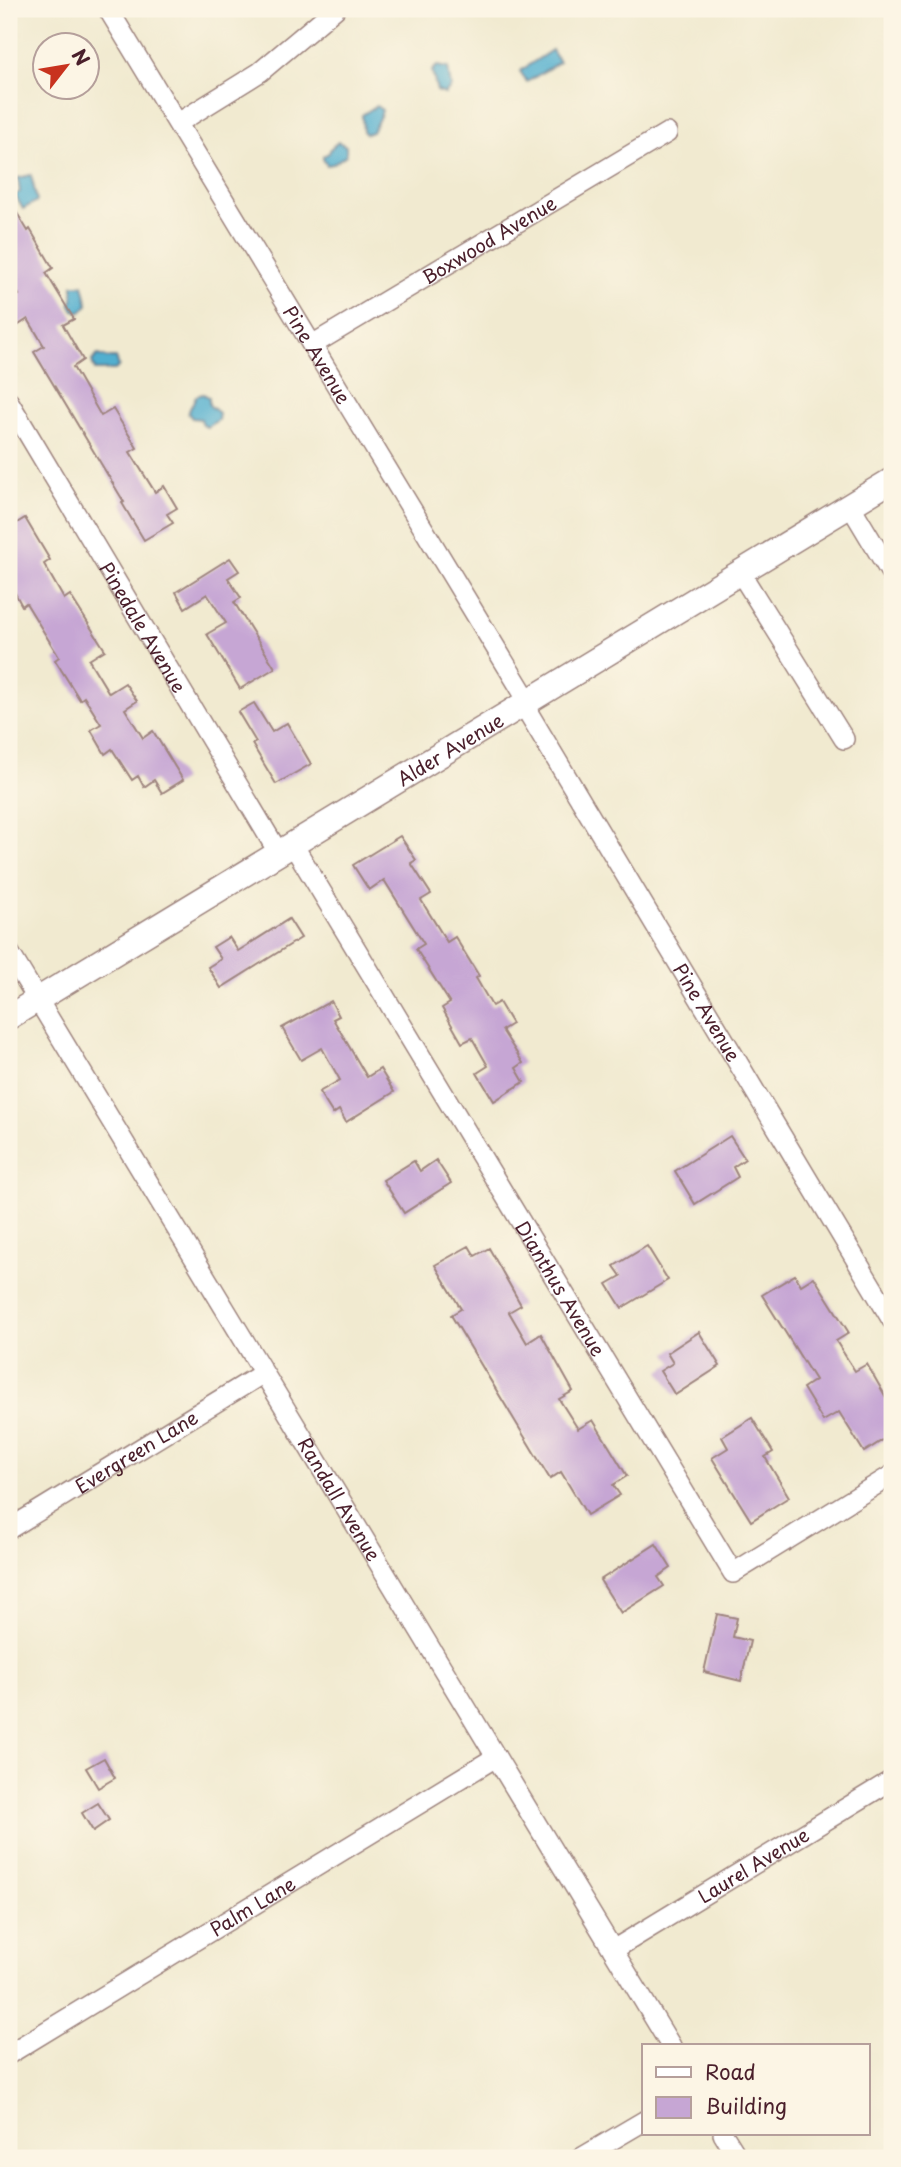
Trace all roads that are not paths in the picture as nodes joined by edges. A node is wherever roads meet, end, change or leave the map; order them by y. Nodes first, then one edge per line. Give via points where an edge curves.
1 (108, 9) edge
2 (335, 9) edge
3 (178, 123) junction
4 (667, 132) dead end
5 (312, 345) junction
6 (9, 402) edge
7 (892, 480) edge
8 (850, 505) junction
9 (740, 572) junction
10 (892, 575) edge
11 (526, 703) junction
12 (844, 739) dead end
13 (285, 847) junction
14 (9, 952) edge
15 (38, 999) junction
16 (9, 1017) edge
17 (892, 1320) edge
18 (262, 1374) junction
19 (892, 1475) edge
20 (9, 1529) edge
21 (496, 1757) junction
22 (892, 1780) edge
23 (614, 1950) junction
24 (670, 2044) edge
25 (9, 2054) edge
26 (642, 2121) edge
27 (724, 2136) edge
28 (581, 2158) edge
29 (738, 2158) edge

1 - 3 street, Pine Avenue
2 - 3 street via 261,72
3 - 5 street, Pine Avenue
4 - 5 street, Boxwood Avenue
5 - 11 street, Pine Avenue
6 - 13 street, Pinedale Avenue
7 - 8 main road, Alder Avenue
8 - 9 main road, Alder Avenue
8 - 10 street
9 - 11 main road, Alder Avenue
9 - 12 street
11 - 13 main road, Alder Avenue
11 - 17 street, Pine Avenue
13 - 15 main road, Alder Avenue
13 - 19 street, Dianthus Avenue via 733,1573
14 - 15 street, Randall Avenue
15 - 16 main road, Alder Avenue
15 - 18 street, Randall Avenue
18 - 20 street, Evergreen Lane
18 - 21 street, Randall Avenue
21 - 23 street, Randall Avenue
21 - 25 street, Palm Lane
22 - 23 street, Laurel Avenue
23 - 24 street, Randall Avenue
26 - 28 street
27 - 29 street

